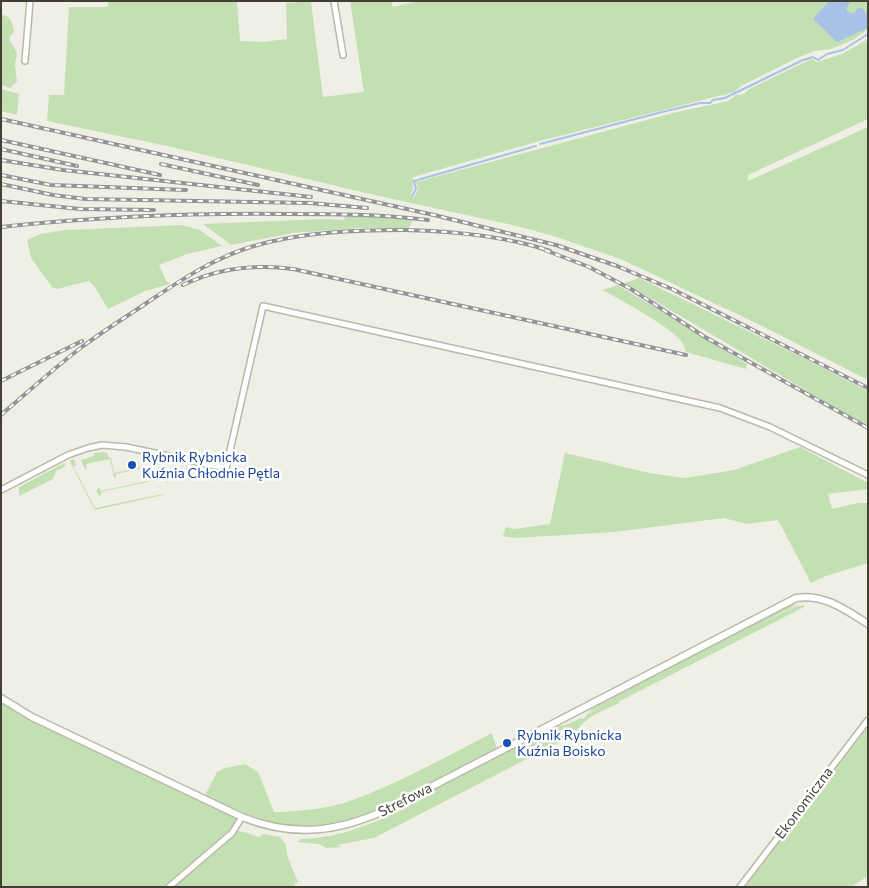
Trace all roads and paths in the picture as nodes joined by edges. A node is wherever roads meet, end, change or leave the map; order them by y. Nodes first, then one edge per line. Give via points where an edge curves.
1 (30, 1) edge
2 (334, 1) edge
3 (342, 55) dead end
4 (25, 61) dead end
5 (868, 475) edge
6 (1, 490) edge
7 (868, 624) edge
8 (1, 698) edge
9 (868, 720) edge
10 (242, 817) junction
11 (169, 887) edge
12 (740, 887) edge

1 - 4 street
2 - 3 street
5 - 6 street via 770,427 714,407 263,306 226,468 102,445 68,454
7 - 10 street, Strefowa via 828,602 809,597 796,598 369,818 331,829 301,831 271,827
8 - 10 street, Strefowa via 32,717
9 - 12 street, Ekonomiczna
10 - 11 street via 232,833

